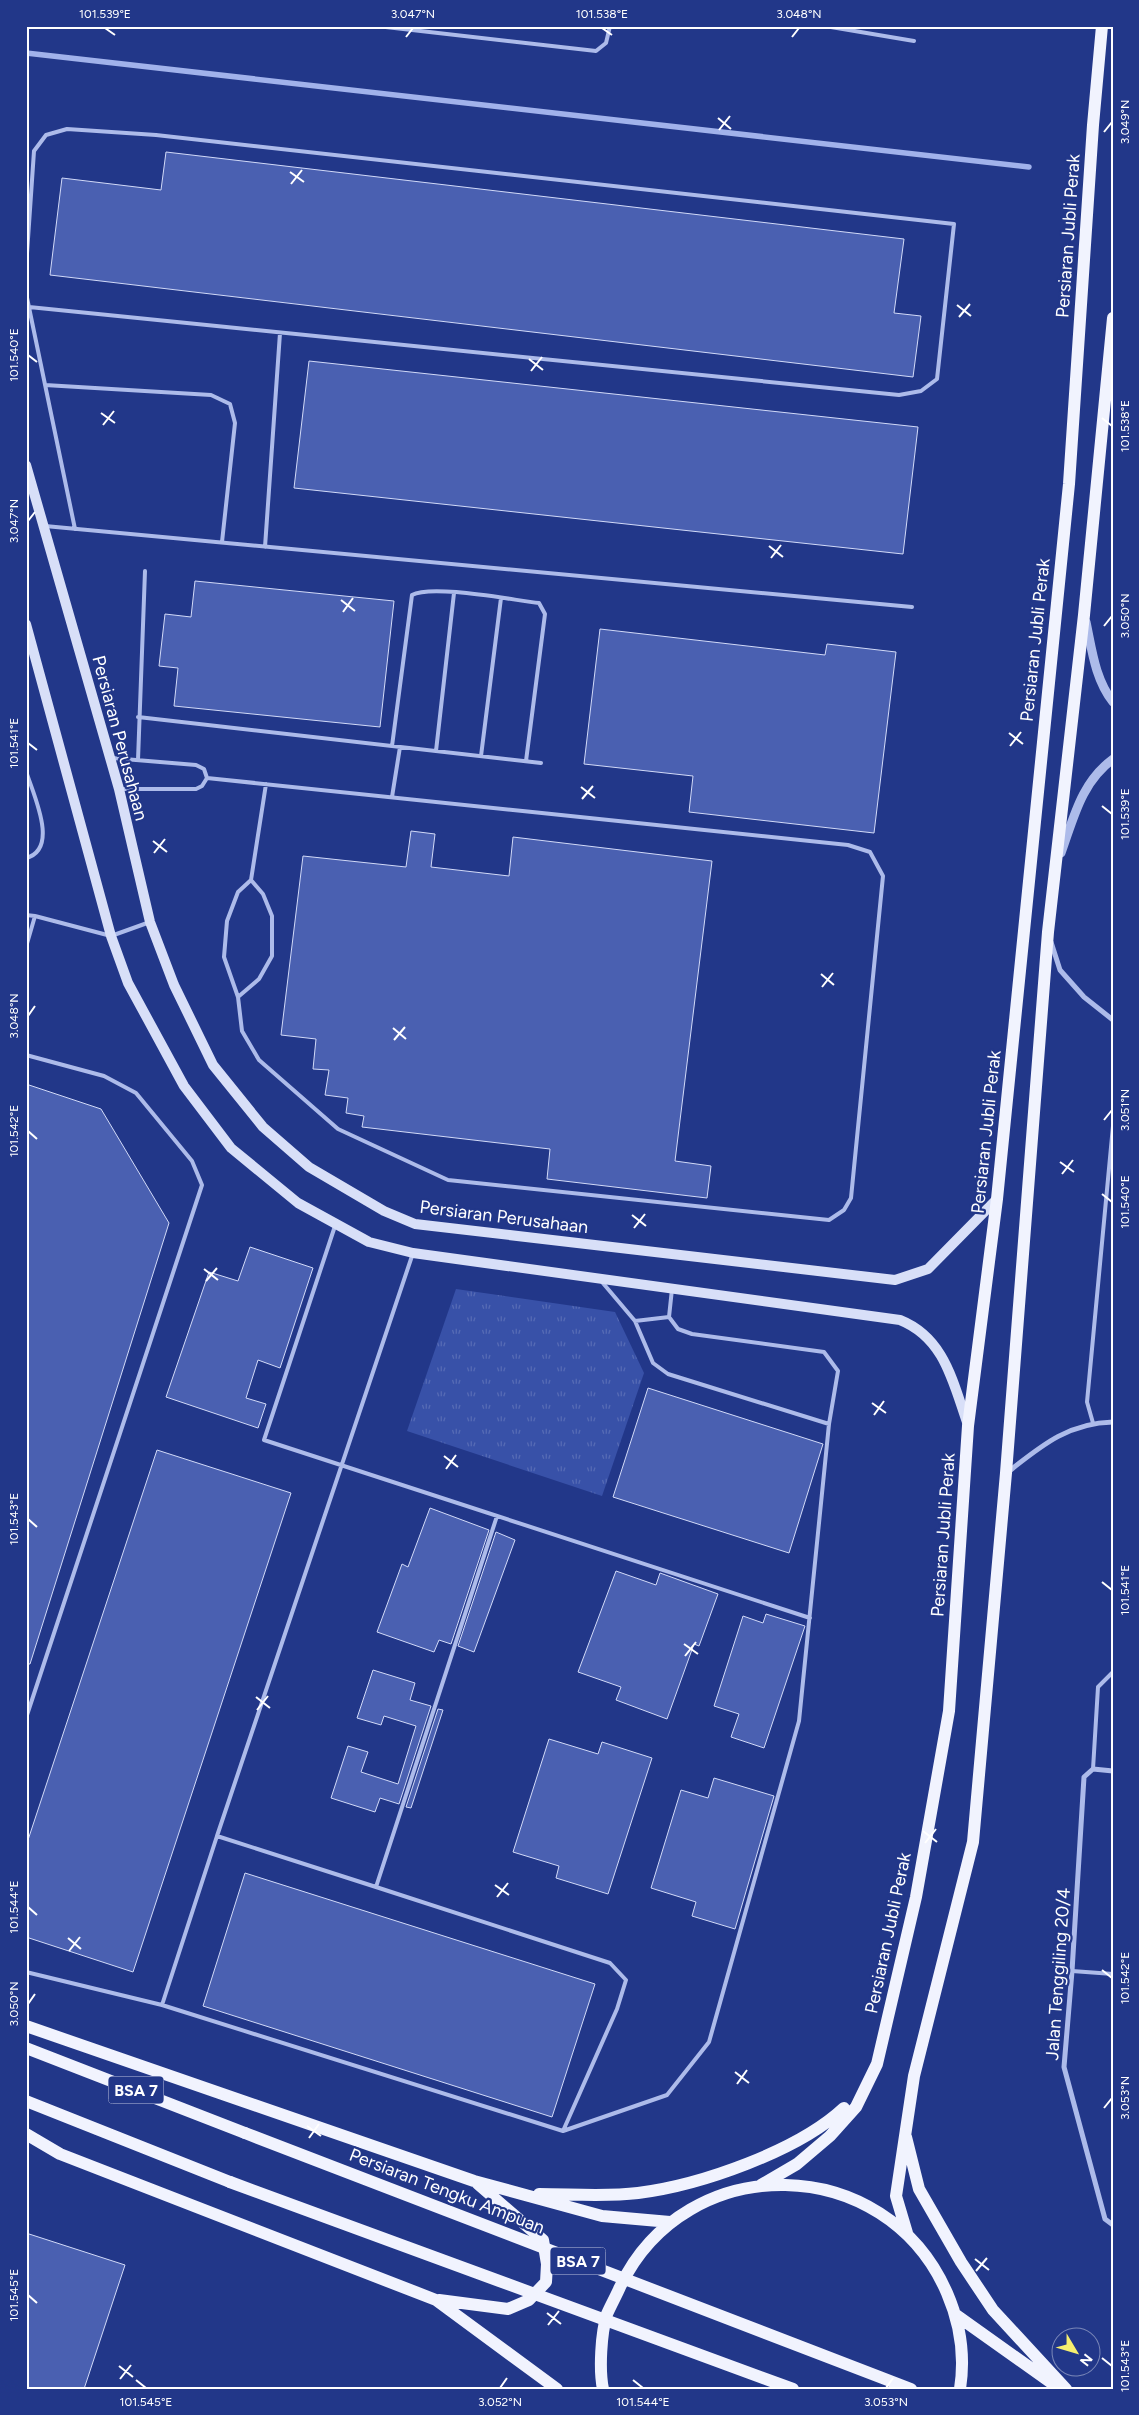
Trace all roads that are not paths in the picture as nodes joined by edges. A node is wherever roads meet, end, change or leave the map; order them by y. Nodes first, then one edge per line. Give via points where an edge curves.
1 (377, 26) edge
2 (610, 26) edge
3 (825, 26) edge
4 (1102, 26) edge
5 (914, 41) dead end
6 (26, 268) edge
7 (26, 293) edge
8 (29, 307) junction
9 (1113, 318) edge
10 (280, 332) junction
11 (45, 385) junction
12 (26, 465) edge
13 (45, 526) junction
14 (75, 529) junction
15 (222, 542) junction
16 (265, 546) junction
17 (145, 571) dead end
18 (454, 593) junction
19 (501, 598) junction
20 (912, 608) dead end
21 (1084, 615) junction
22 (26, 624) edge
23 (1113, 702) edge
24 (138, 717) junction
25 (392, 746) junction
26 (400, 747) junction
27 (436, 752) junction
28 (481, 756) junction
29 (110, 758) junction
30 (1113, 759) edge
31 (138, 760) junction
32 (526, 761) junction
33 (541, 763) dead end
34 (26, 770) edge
35 (207, 778) junction
36 (266, 784) junction
37 (119, 789) junction
38 (392, 797) junction
39 (26, 858) edge
40 (1054, 872) junction
41 (251, 880) junction
42 (26, 916) edge
43 (35, 916) junction
44 (150, 922) junction
45 (1048, 932) junction
46 (111, 936) junction
47 (26, 947) edge
48 (238, 998) junction
49 (1113, 1020) edge
50 (26, 1055) edge
51 (1113, 1126) edge
52 (997, 1199) junction
53 (336, 1224) junction
54 (413, 1253) junction
55 (600, 1279) junction
56 (672, 1289) junction
57 (669, 1316) junction
58 (635, 1320) junction
59 (1113, 1422) edge
60 (1093, 1423) junction
61 (829, 1424) junction
62 (968, 1426) junction
63 (342, 1466) junction
64 (1006, 1473) junction
65 (497, 1516) junction
66 (810, 1618) junction
67 (1113, 1672) edge
68 (26, 1718) edge
69 (1092, 1769) junction
70 (1113, 1771) edge
71 (217, 1836) junction
72 (376, 1887) junction
73 (1072, 1971) junction
74 (26, 1972) edge
75 (1113, 1974) edge
76 (162, 2005) junction
77 (26, 2026) edge
78 (26, 2048) edge
79 (864, 2089) junction
80 (26, 2102) edge
81 (563, 2131) junction
82 (905, 2132) junction
83 (26, 2134) edge
84 (474, 2181) junction
85 (761, 2185) junction
86 (524, 2194) junction
87 (670, 2222) junction
88 (1113, 2225) edge
89 (907, 2233) junction
90 (436, 2300) junction
91 (956, 2315) junction
92 (529, 2368) junction
93 (549, 2389) edge
94 (557, 2389) edge
95 (602, 2389) edge
96 (793, 2389) edge
97 (911, 2389) edge
98 (960, 2389) edge
99 (1059, 2389) edge
100 (1066, 2389) edge

1 - 2 lane via 596,51 606,44
3 - 5 lane
4 - 52 main road, Persiaran Jubli Perak via 1068,484
6 - 10 lane via 34,151 46,135 67,130 156,136 954,224 937,379 921,391 899,395
7 - 8 lane
8 - 10 lane
8 - 11 lane
9 - 21 main road
10 - 16 lane
11 - 14 lane
11 - 15 lane via 210,395 230,404 235,423
12 - 13 main road, Persiaran Perusahaan
13 - 14 lane
13 - 29 main road, Persiaran Perusahaan
14 - 15 lane
15 - 16 lane
16 - 20 lane
17 - 24 lane
18 - 19 lane
18 - 25 lane via 419,591 412,595
18 - 27 lane
19 - 28 lane
19 - 32 lane via 538,603 545,614
21 - 23 street via 1097,672
21 - 40 main road
22 - 46 main road
24 - 25 lane
24 - 31 lane
25 - 26 lane
26 - 27 lane
26 - 38 lane
27 - 28 lane
28 - 32 lane
29 - 31 lane
29 - 37 main road, Persiaran Perusahaan
30 - 40 street via 1092,778 1080,799
31 - 35 lane via 196,765 204,769
32 - 33 lane
34 - 39 lane via 44,834 42,846 35,856
35 - 36 lane
35 - 37 lane via 196,789
36 - 38 lane
36 - 41 lane
37 - 44 main road, Persiaran Perusahaan
38 - 48 lane via 848,845 870,852 883,876 851,1198 844,1210 829,1220 448,1180 338,1129 259,1060 242,1031
40 - 45 main road
41 - 48 lane via 238,892 227,921 224,957
41 - 48 lane via 263,894 272,916 272,956 259,979
42 - 43 lane
43 - 46 lane
43 - 47 lane
44 - 46 lane
44 - 52 main road, Persiaran Perusahaan via 174,985 213,1065 263,1127 309,1167 384,1211 415,1224 895,1280 928,1269
45 - 49 street via 1060,970 1084,997
45 - 64 main road
46 - 53 main road via 128,983 184,1086 231,1148 298,1203
50 - 68 lane via 104,1076 136,1093 192,1161 202,1185
51 - 60 lane via 1087,1402
52 - 62 main road, Persiaran Jubli Perak
53 - 54 main road via 368,1242
53 - 63 lane via 264,1440
54 - 55 main road
54 - 63 lane
55 - 56 main road
55 - 58 lane
56 - 57 lane
56 - 62 main road via 900,1320 914,1326 931,1339 945,1362
57 - 58 lane
57 - 61 lane via 678,1329 692,1334 824,1352 838,1371
58 - 61 lane via 653,1363 668,1374
59 - 60 street
60 - 64 street via 1050,1439
61 - 66 lane
62 - 79 main road, Persiaran Jubli Perak via 949,1711 916,1897 877,2064
63 - 65 lane
63 - 71 lane
64 - 82 main road via 973,1842 914,2076
65 - 66 lane
65 - 72 lane
66 - 81 lane via 799,1721 708,2042 667,2095
67 - 69 lane via 1098,1686
69 - 70 street
69 - 73 street, Jalan Tenggiling 20/4 via 1084,1777
71 - 72 lane
71 - 76 lane
72 - 81 lane via 610,1963 626,1980
73 - 75 lane
73 - 88 street, Jalan Tenggiling 20/4 via 1064,2067 1105,2219
74 - 76 lane
76 - 81 lane
77 - 84 main road
78 - 97 main road, Persiaran Tengku Ampuan / BSA 7, bridge
79 - 85 main road, Persiaran Jubli Perak via 856,2107 830,2136 797,2164
79 - 86 main road via 833,2119 805,2138 698,2181 638,2193
80 - 96 main road, BSA 7, bridge via 230,2182
82 - 89 main road via 896,2196
82 - 100 main road via 919,2189 961,2262 993,2310
83 - 90 main road via 60,2154
84 - 86 main road
84 - 90 main road via 543,2240 546,2282 529,2300 508,2309
85 - 87 main road via 713,2197
85 - 89 main road via 813,2186 864,2202
86 - 87 main road via 602,2216
87 - 95 main road via 631,2264 607,2315 599,2372
89 - 91 main road via 937,2270
90 - 92 main road
91 - 98 main road via 963,2369
91 - 99 main road
92 - 93 main road
92 - 94 main road

